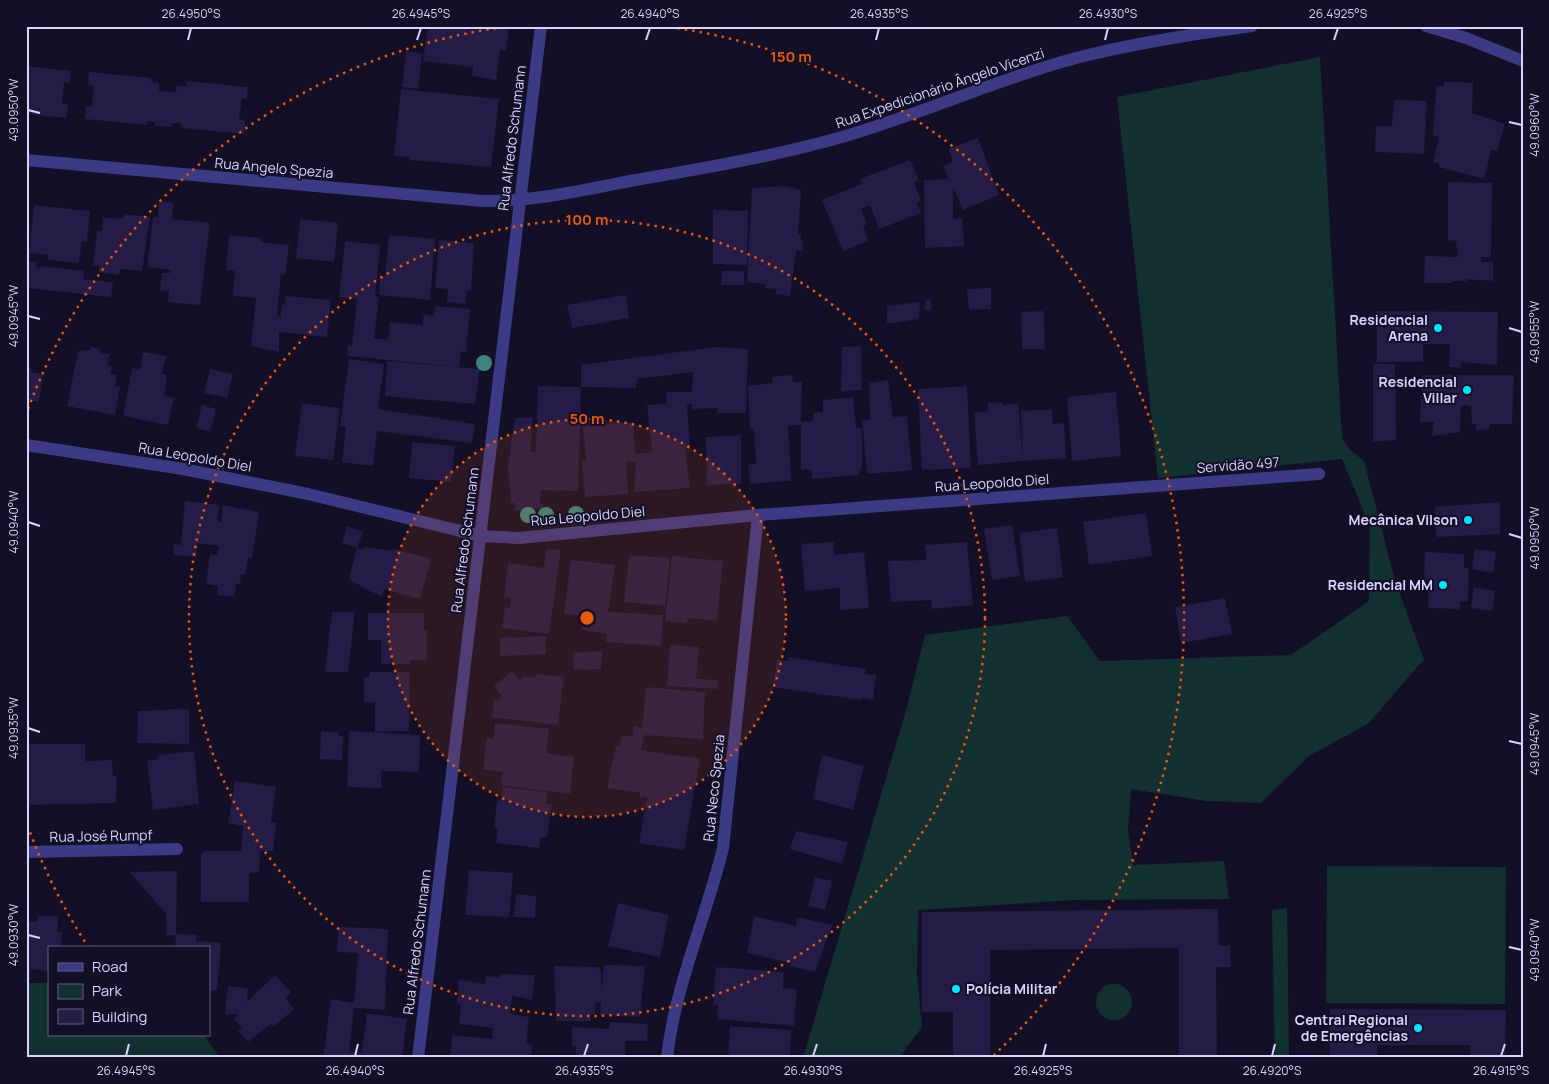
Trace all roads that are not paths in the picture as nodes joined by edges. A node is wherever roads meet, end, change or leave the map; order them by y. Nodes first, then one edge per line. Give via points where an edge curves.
1 (541, 26) edge
2 (1252, 26) edge
3 (1426, 26) edge
4 (1523, 61) edge
5 (26, 160) edge
6 (519, 201) junction
7 (26, 445) edge
8 (1319, 474) dead end
9 (1160, 486) joint
10 (758, 515) junction
11 (480, 536) junction
12 (177, 849) dead end
13 (26, 852) edge
14 (418, 1058) edge
15 (667, 1058) edge

1 - 6 street, Rua Alfredo Schumann
2 - 6 street, Rua Expedicionário Ângelo Vicenzi via 1174,37 1077,58 841,137 708,167
3 - 4 street
5 - 6 street, Rua Angelo Spezia via 483,201
6 - 11 street, Rua Alfredo Schumann
7 - 11 street, Rua Leopoldo Diel via 183,468 308,494
8 - 9 street, Servidão 497
9 - 10 street, Rua Leopoldo Diel
10 - 11 street, Rua Leopoldo Diel via 519,538
10 - 15 street, Rua Neco Spezia via 723,848 714,887 676,1005
11 - 14 street, Rua Alfredo Schumann
12 - 13 street, Rua José Rumpf

